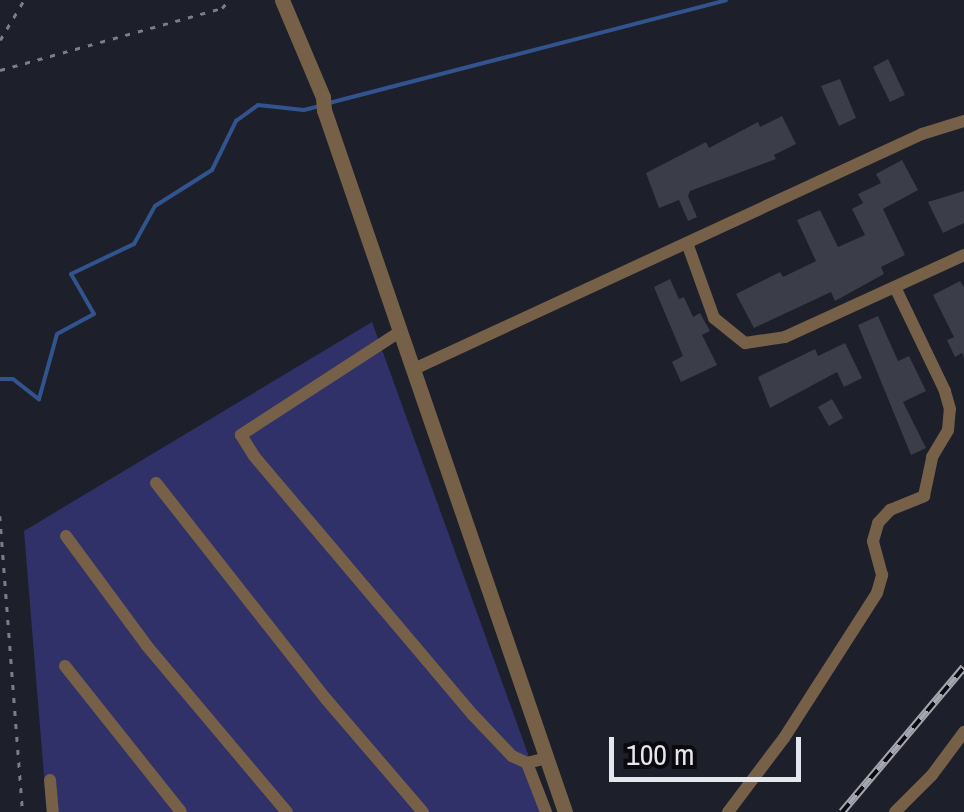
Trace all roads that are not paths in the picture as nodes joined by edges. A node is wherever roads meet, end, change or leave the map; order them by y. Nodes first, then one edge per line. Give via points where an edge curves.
1 (282, 0) edge
2 (964, 120) edge
3 (686, 243) junction
4 (964, 255) edge
5 (895, 287) junction
6 (401, 332) junction
7 (414, 369) junction
8 (156, 483) dead end
9 (66, 536) dead end
10 (65, 666) dead end
11 (964, 732) edge
12 (546, 758) junction
13 (527, 763) junction
14 (50, 780) dead end
15 (53, 812) edge
16 (181, 812) edge
17 (287, 812) edge
18 (422, 812) edge
19 (546, 812) edge
20 (565, 812) edge
21 (728, 812) edge
22 (896, 812) edge

1 - 6 street
2 - 3 street
3 - 5 street via 714,318 744,343 785,337
3 - 7 street
4 - 5 street
5 - 21 street via 945,390 948,430 932,457 924,496 890,510 878,523 877,594
6 - 7 street
6 - 13 street via 241,435 451,690 512,756
7 - 12 street
8 - 18 street
9 - 17 street via 147,646
10 - 16 street
11 - 22 street
12 - 13 street
12 - 20 street
13 - 19 street
14 - 15 street

